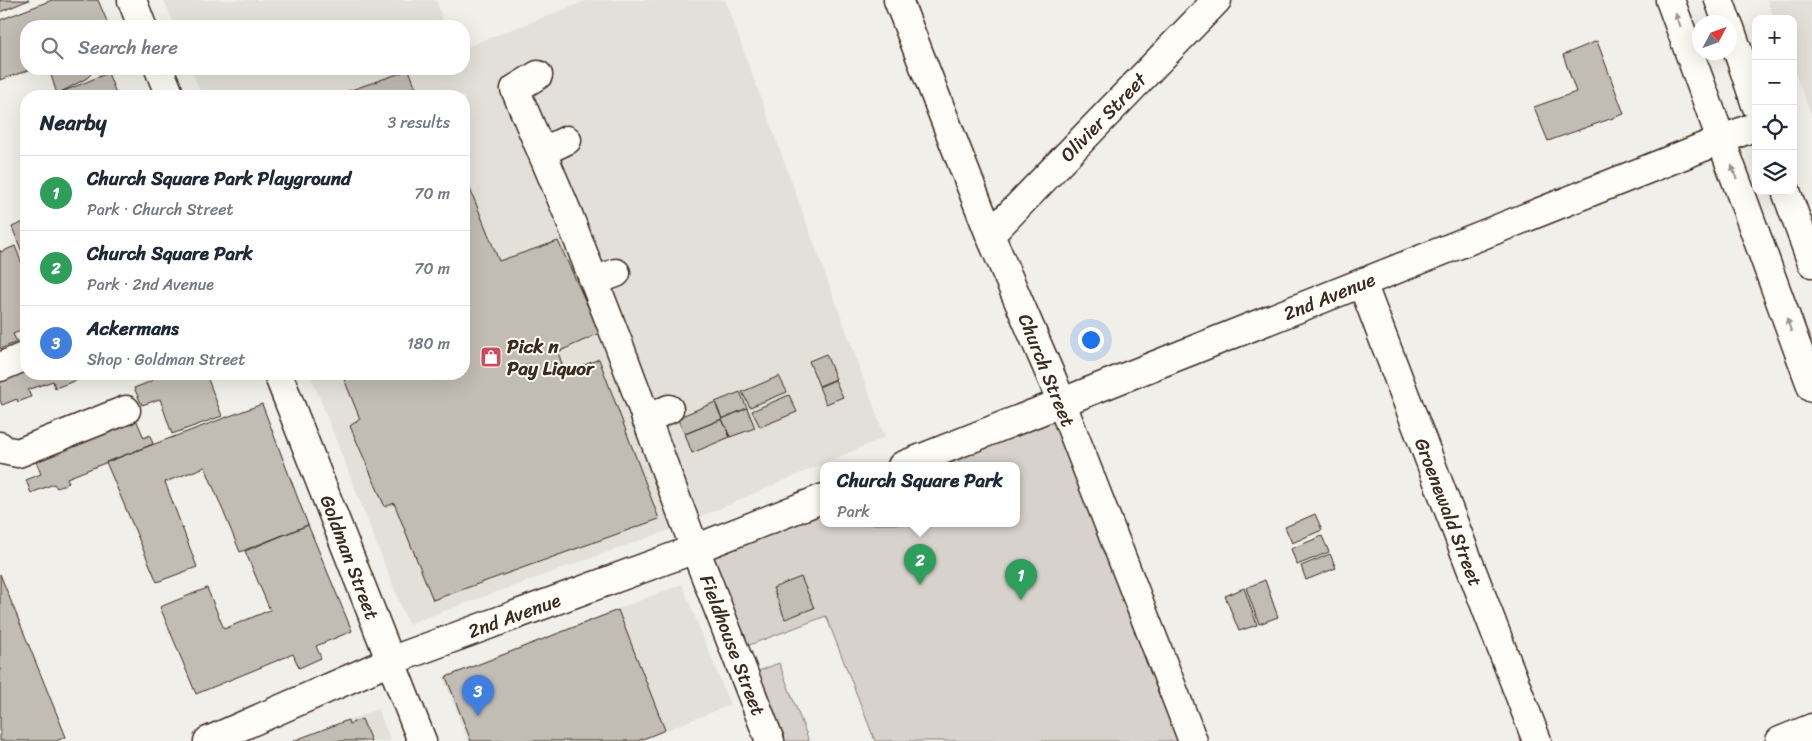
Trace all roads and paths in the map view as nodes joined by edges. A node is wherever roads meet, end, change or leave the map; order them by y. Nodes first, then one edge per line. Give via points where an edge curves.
1 (132, 0) edge
2 (898, 0) edge
3 (1216, 0) edge
4 (1670, 0) edge
5 (1719, 0) edge
6 (1724, 15) edge
7 (140, 20) edge
8 (1737, 49) edge
9 (161, 75) edge
10 (538, 75) dead end
11 (168, 90) edge
12 (1756, 105) edge
13 (1752, 128) edge
14 (1722, 139) junction
15 (567, 140) dead end
16 (542, 152) junction
17 (1787, 195) edge
18 (990, 235) junction
19 (1812, 263) edge
20 (1362, 283) junction
21 (20, 359) edge
22 (0, 367) edge
23 (280, 380) edge
24 (1812, 388) edge
25 (1061, 402) junction
26 (126, 410) dead end
27 (0, 446) edge
28 (912, 462) edge
29 (820, 500) edge
30 (695, 549) junction
31 (390, 661) junction
32 (1812, 728) edge
33 (208, 741) edge
34 (422, 741) edge
35 (770, 741) edge
36 (1193, 741) edge
37 (1537, 741) edge
38 (1780, 741) edge

1 - 7 street
2 - 18 street, Church Street
3 - 18 street, Olivier Street
14 -> 4 street
5 - 6 street
8 - 12 street
9 - 11 street
10 - 16 street, Fieldhouse Street via 515,89
13 - 14 street, 2nd Avenue
14 - 20 street, 2nd Avenue
24 -> 14 street
15 - 16 street
16 - 30 street, Fieldhouse Street via 577,209 630,340 681,480
17 - 19 street
18 - 25 street, Church Street
20 - 25 street, 2nd Avenue
20 - 37 street, Groenewald Street
21 - 22 street
23 - 31 street, Goldman Street
25 - 28 street, 2nd Avenue
25 - 36 street, Church Street
26 - 27 street via 18,452 3,450
29 - 30 street, 2nd Avenue
30 - 31 street, 2nd Avenue
30 - 35 street, Fieldhouse Street
31 - 33 street, 2nd Avenue
31 - 34 street, Goldman Street
32 - 38 street

